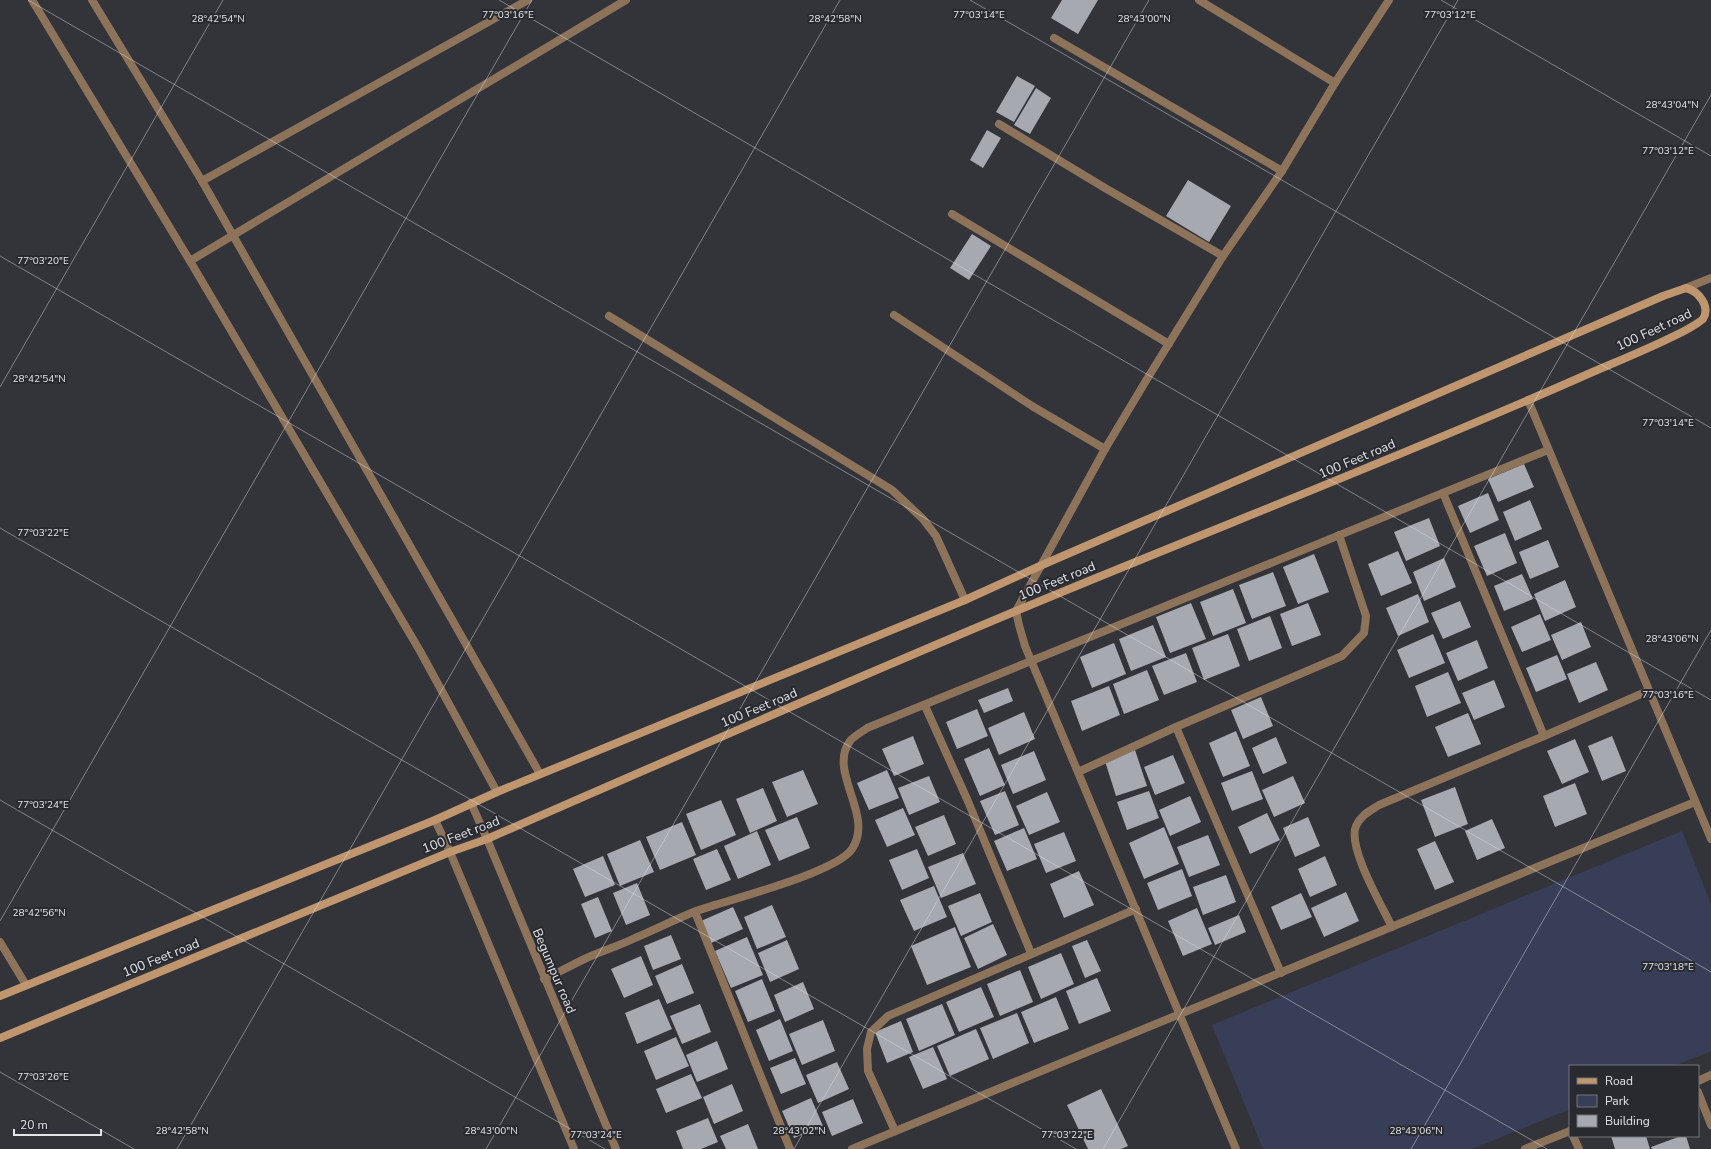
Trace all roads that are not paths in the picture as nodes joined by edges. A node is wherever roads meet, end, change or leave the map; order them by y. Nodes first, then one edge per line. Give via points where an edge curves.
1 (32, 0) edge
2 (92, 0) edge
3 (528, 0) edge
4 (626, 0) edge
5 (1199, 0) edge
6 (1388, 0) edge
7 (1054, 38) dead end
8 (1335, 83) junction
9 (1000, 124) dead end
10 (1282, 171) junction
11 (202, 181) junction
12 (952, 214) dead end
13 (233, 235) junction
14 (1222, 256) junction
15 (190, 261) junction
16 (1711, 278) edge
17 (1686, 288) junction
18 (894, 315) dead end
19 (608, 316) dead end
20 (1169, 344) junction
21 (1528, 400) junction
22 (1105, 449) junction
23 (1548, 450) junction
24 (1443, 493) junction
25 (1339, 535) junction
26 (1042, 565) junction
27 (965, 600) junction
28 (1016, 611) junction
29 (1032, 661) junction
30 (1648, 691) junction
31 (924, 706) junction
32 (1176, 727) junction
33 (1544, 736) junction
34 (1078, 772) junction
35 (540, 774) junction
36 (497, 792) junction
37 (1695, 802) junction
38 (471, 803) junction
39 (435, 820) junction
40 (487, 839) junction
41 (1711, 839) edge
42 (450, 852) junction
43 (1136, 909) junction
44 (695, 912) junction
45 (1392, 927) junction
46 (0, 942) edge
47 (1031, 953) junction
48 (1281, 973) junction
49 (544, 979) junction
50 (26, 985) junction
51 (0, 996) edge
52 (1180, 1014) junction
53 (0, 1038) edge
54 (1711, 1076) edge
55 (1699, 1081) edge
56 (1699, 1095) edge
57 (1711, 1125) edge
58 (895, 1131) junction
59 (1569, 1131) edge
60 (1573, 1137) edge
61 (574, 1149) edge
62 (616, 1149) edge
63 (790, 1149) edge
64 (852, 1149) edge
65 (1236, 1149) edge
66 (1525, 1149) edge
67 (1579, 1149) edge

1 - 15 street
2 - 11 street
3 - 11 street
4 - 13 street
5 - 8 street
6 - 8 street
7 - 10 street
8 - 10 street
9 - 14 street
10 - 14 street
11 - 13 street
12 - 20 street
13 - 15 street
13 - 35 street
14 - 20 street
15 - 36 street via 420,651
16 - 17 street
17 - 21 street, 100 Feet road via 1698,293 1703,300 1705,308 1702,320 1677,334
17 - 26 street, 100 Feet road
18 - 22 street via 1032,406
19 - 27 street via 892,490 923,519 936,536
20 - 22 street
21 - 23 street
21 - 28 street, 100 Feet road via 1321,488
22 - 26 street
23 - 24 street
23 - 30 street
24 - 25 street
24 - 33 street
25 - 29 street
25 - 32 street via 1366,616 1364,633 1342,656
26 - 27 street, 100 Feet road
26 - 28 street
27 - 35 street, 100 Feet road
28 - 29 street via 1022,637
28 - 40 street, 100 Feet road
29 - 31 street
29 - 34 street
30 - 33 street
30 - 37 street
31 - 44 street via 867,728 850,741 844,755 846,777 858,814 857,835 852,849 838,861 816,872
31 - 47 street via 967,799
32 - 34 street
32 - 48 street
33 - 45 street via 1379,806 1363,816 1355,827 1359,860
34 - 43 street
35 - 36 street, 100 Feet road
36 - 38 street, 100 Feet road
37 - 41 street
37 - 45 street
38 - 39 street, 100 Feet road
38 - 40 street, Begumpur road
39 - 42 street
39 - 50 street, 100 Feet road
40 - 42 street, 100 Feet road
40 - 49 street, Begumpur road
42 - 53 street, 100 Feet road
42 - 61 street
43 - 47 street
43 - 52 street
44 - 49 street
44 - 63 street
45 - 48 street
46 - 50 street
47 - 58 street via 888,1016 871,1032 867,1049 868,1071
48 - 52 street
49 - 62 street, Begumpur road
50 - 51 street, 100 Feet road
52 - 58 street
52 - 65 street
54 - 55 street
56 - 57 street
58 - 64 street
59 - 66 street
60 - 67 street

